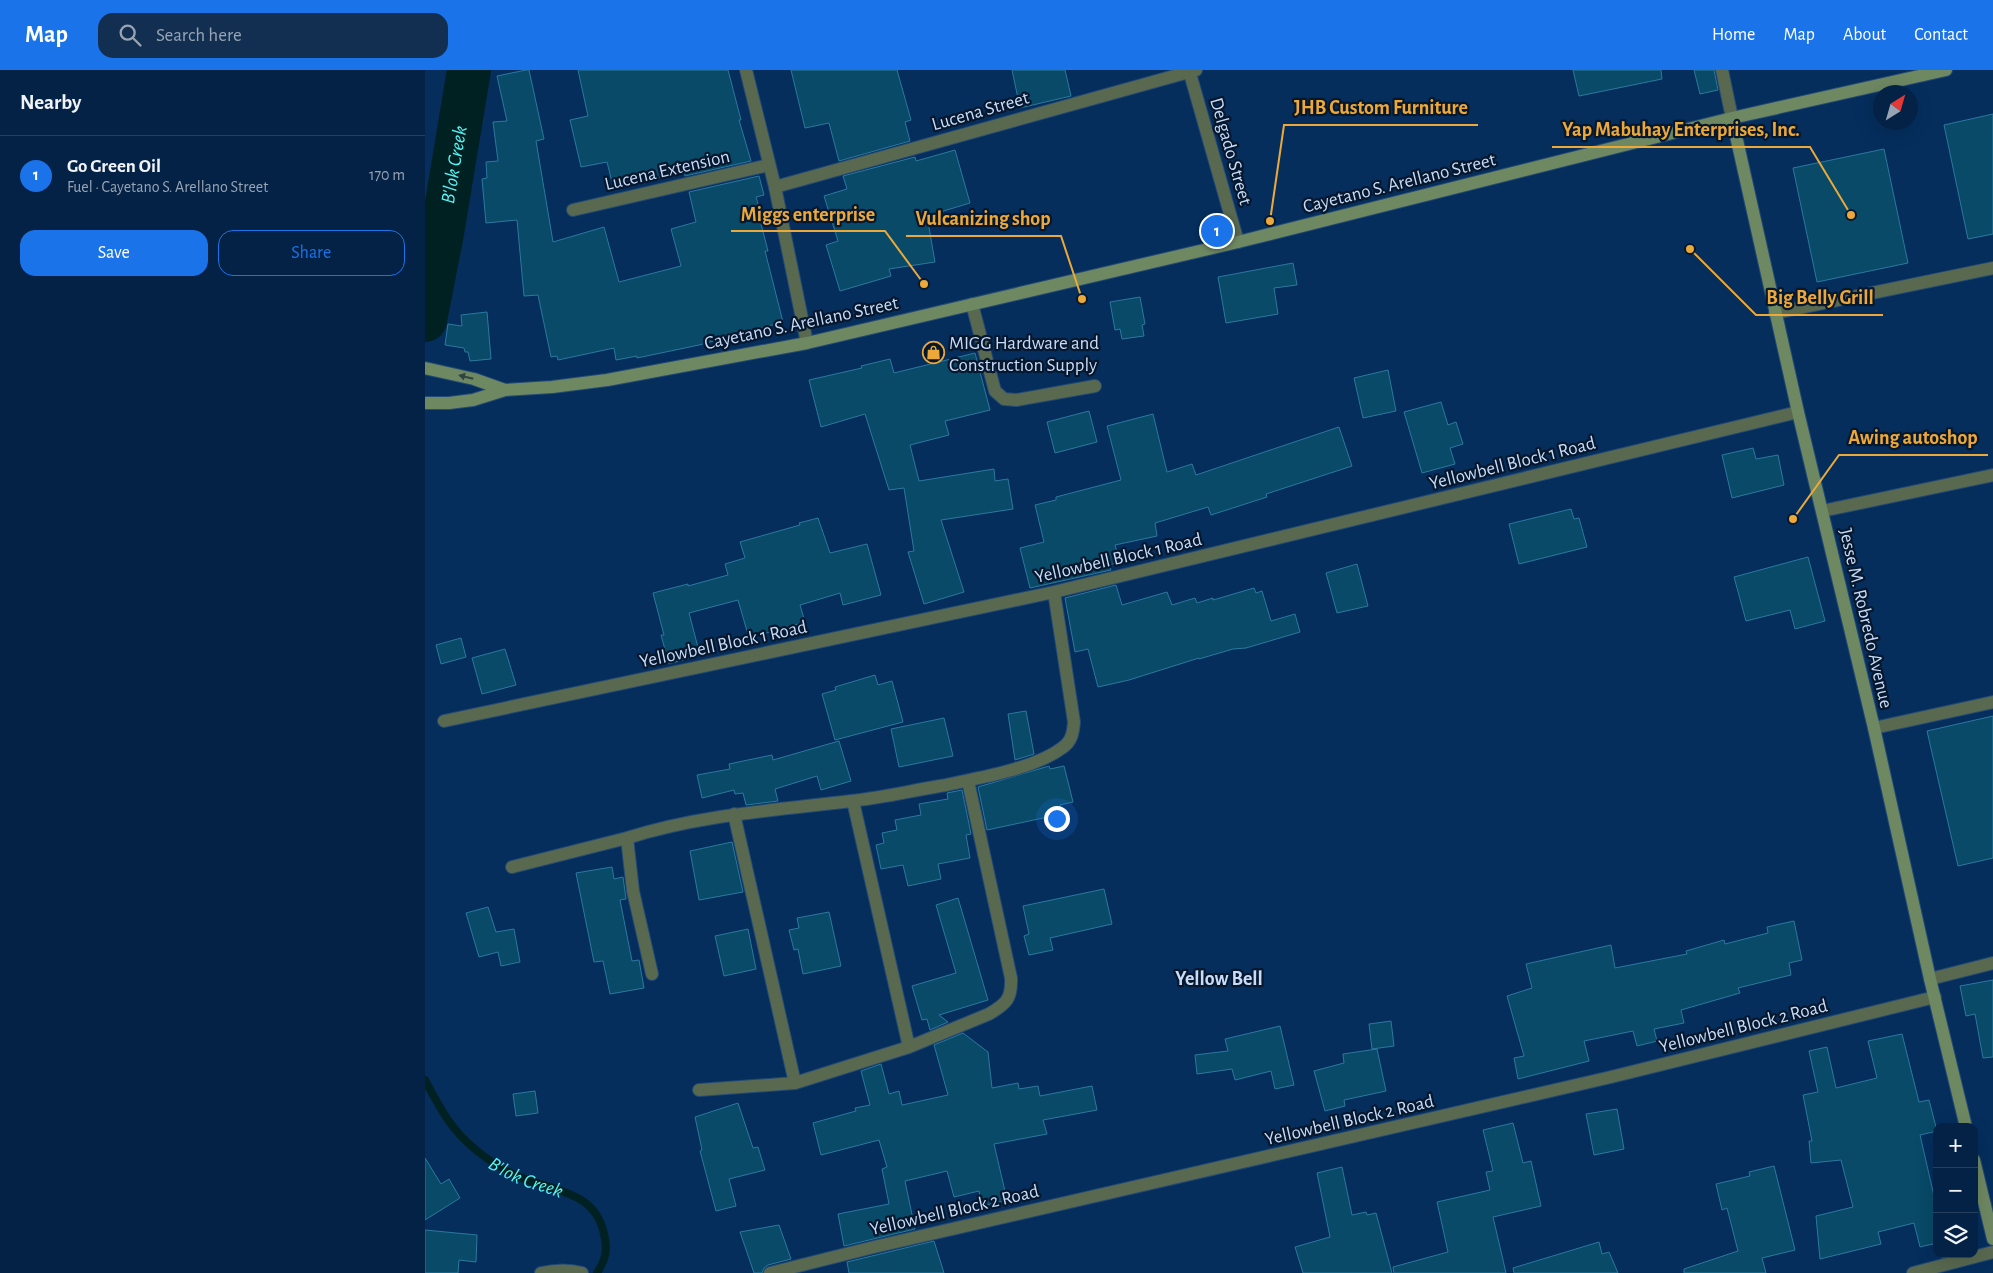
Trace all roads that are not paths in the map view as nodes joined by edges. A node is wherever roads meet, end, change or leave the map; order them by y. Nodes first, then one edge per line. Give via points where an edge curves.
1 (746, 70) edge
2 (1192, 70) edge
3 (1722, 70) edge
4 (1947, 70) edge
5 (1732, 118) junction
6 (769, 165) junction
7 (775, 187) junction
8 (573, 210) dead end
9 (1238, 242) junction
10 (1993, 268) edge
11 (973, 304) junction
12 (1775, 314) junction
13 (807, 343) junction
14 (425, 368) edge
15 (1095, 386) dead end
16 (505, 390) junction
17 (425, 404) edge
18 (1798, 412) junction
19 (1993, 475) edge
20 (1822, 511) junction
21 (1054, 592) junction
22 (1993, 702) edge
23 (444, 721) dead end
24 (1874, 728) junction
25 (968, 781) junction
26 (853, 801) junction
27 (734, 814) junction
28 (627, 838) junction
29 (512, 867) dead end
30 (1993, 963) edge
31 (652, 974) dead end
32 (1930, 979) junction
33 (1935, 997) junction
34 (909, 1047) junction
35 (795, 1083) junction
36 (699, 1090) dead end
37 (1965, 1123) edge
38 (1976, 1168) edge
39 (1993, 1239) edge
40 (1993, 1252) edge
41 (578, 1272) edge
42 (541, 1273) edge
43 (770, 1273) edge
44 (1913, 1273) edge

1 - 6 street
2 - 7 street, Lucena Street
2 - 9 street, Delgado Street
3 - 5 street
4 - 5 main road, Cayetano S. Arellano Street
5 - 9 main road, Cayetano S. Arellano Street
5 - 12 main road, Jesse M. Robredo Avenue
6 - 7 street
6 - 8 street, Lucena Extension
7 - 13 street
9 - 11 main road, Cayetano S. Arellano Street
10 - 12 street
11 - 13 main road, Cayetano S. Arellano Street
11 - 15 street via 995,391 1004,398 1015,400
12 - 18 main road, Jesse M. Robredo Avenue
13 - 16 main road, Cayetano S. Arellano Street via 607,380
16 -> 14 main road, Cayetano S. Arellano Street
16 - 17 main road, Cayetano S. Arellano Street via 473,400
18 - 20 main road, Jesse M. Robredo Avenue
18 - 21 street, Yellowbell Block 1 Road
19 - 20 street
20 - 24 main road, Jesse M. Robredo Avenue
21 - 23 street, Yellowbell Block 1 Road
21 - 25 street via 1071,696 1073,735 1063,748 1050,756
22 - 24 street
24 - 32 main road, Jesse M. Robredo Avenue
25 - 26 street
25 - 34 street via 1012,991 1001,1007 989,1014
26 - 27 street
26 - 34 street
27 - 28 street via 654,829
27 - 35 street
28 - 29 street
28 - 31 street via 633,891
30 - 32 street
32 - 33 main road, Jesse M. Robredo Avenue
33 - 37 main road, Jesse M. Robredo Avenue
33 - 43 street, Yellowbell Block 2 Road via 1611,1077
34 - 35 street
35 - 36 street
38 - 39 main road
40 - 44 street
41 - 42 street via 555,1270

